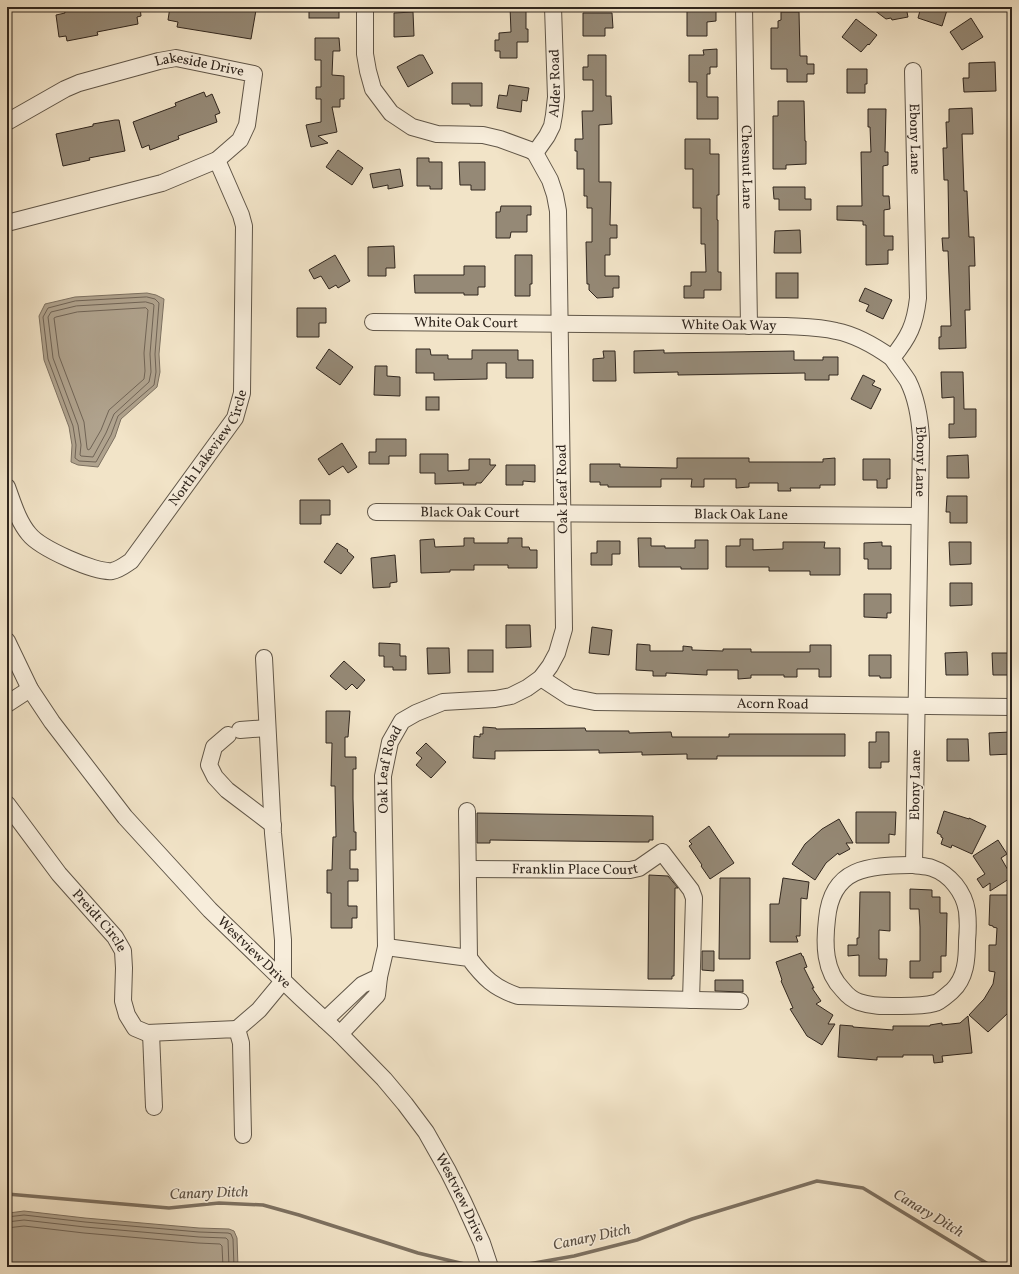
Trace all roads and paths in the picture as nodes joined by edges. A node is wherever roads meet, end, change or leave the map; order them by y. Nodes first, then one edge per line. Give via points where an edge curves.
1 (365, 7) edge
2 (553, 7) edge
3 (744, 7) edge
4 (913, 71) dead end
5 (7, 122) edge
6 (534, 153) junction
7 (217, 160) junction
8 (7, 222) edge
9 (373, 322) dead end
10 (560, 324) junction
11 (749, 326) junction
12 (892, 358) junction
13 (7, 487) edge
14 (376, 512) dead end
15 (563, 513) junction
16 (919, 516) junction
17 (7, 641) edge
18 (264, 658) dead end
19 (541, 678) junction
20 (30, 689) junction
21 (7, 704) edge
22 (917, 707) junction
23 (1012, 707) edge
24 (267, 728) junction
25 (7, 804) edge
26 (467, 811) dead end
27 (273, 825) junction
28 (914, 865) junction
29 (468, 869) junction
30 (386, 947) junction
31 (469, 958) junction
32 (379, 977) junction
33 (283, 981) junction
34 (691, 1000) junction
35 (740, 1001) dead end
36 (325, 1020) junction
37 (237, 1029) junction
38 (151, 1033) junction
39 (340, 1034) junction
40 (154, 1108) dead end
41 (243, 1135) dead end
42 (490, 1267) edge

1 - 6 street via 365,54 368,71 374,89 391,113 412,127 437,134 483,135
2 - 6 street, Alder Road via 556,97 554,114 547,136
3 - 11 street, Chesnut Lane
4 - 12 street, Ebony Lane via 918,298 912,328
5 - 7 street, Lakeside Drive via 65,89 159,61 176,58 254,74 247,125 240,140
6 - 10 street, Oak Leaf Road via 550,180 558,212
7 - 8 street, Lakeside Drive via 162,183
7 - 13 street, North Lakeview Circle via 244,226 242,393 235,418 131,561 112,571 90,568 46,547 30,536 21,523
9 - 10 street, White Oak Court
10 - 11 street, White Oak Way
10 - 15 street, Oak Leaf Road
11 - 12 street, White Oak Way via 835,330 862,339
12 - 16 street, Ebony Lane via 908,382 920,418
14 - 15 street, Black Oak Court
15 - 16 street, Black Oak Lane
15 - 19 street, Oak Leaf Road via 564,629 557,653
16 - 22 street, Ebony Lane
17 - 20 street, Westview Drive
18 - 24 street
19 - 22 street, Acorn Road via 570,697 595,702
19 - 30 street, Oak Leaf Road via 511,696 443,702 402,721 390,742 383,776
20 - 21 street
20 - 33 street, Westview Drive via 52,722 125,817 210,910
22 - 23 street, Acorn Road
22 - 28 street, Ebony Lane
24 - 27 street
24 - 27 street via 234,732 214,747 209,765 215,777 227,790
25 - 38 street, Preidt Circle via 59,874 115,936 122,950 123,1001 127,1015 135,1028
26 - 29 street
27 - 33 street via 283,940
28 - 28 street via 877,866 853,873 843,880 829,902 826,921 827,964 838,986 858,1002 877,1006 936,1003 953,990 965,968 968,925 967,909 962,896 955,884 946,876 934,869
29 - 31 street
29 - 34 street, Franklin Place Court via 630,870 639,868 662,852 691,890 694,898
30 - 31 street
30 - 32 street, Oak Leaf Road
31 - 34 street via 491,984 504,992 518,996
32 - 36 street via 362,985
32 - 39 street, Oak Leaf Road via 377,995
33 - 36 street, Westview Drive
33 - 37 street via 259,1010
34 - 35 street
36 - 39 street, Westview Drive
37 - 38 street, Preidt Circle
37 - 41 street via 241,1043
38 - 40 street
39 - 42 street, Westview Drive via 384,1079 426,1132 463,1201

